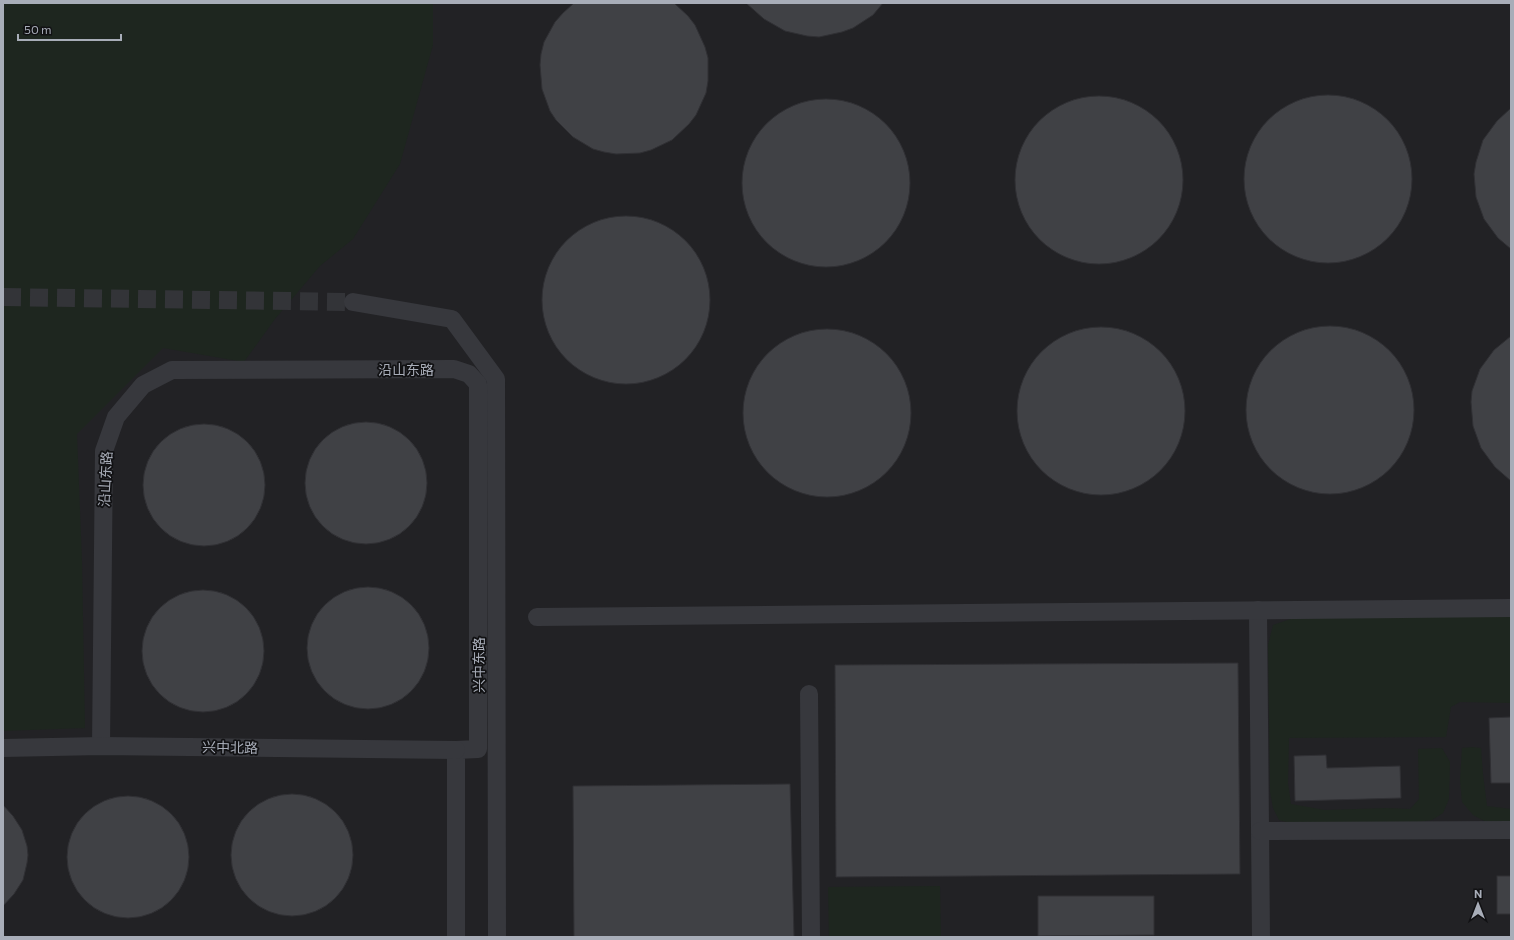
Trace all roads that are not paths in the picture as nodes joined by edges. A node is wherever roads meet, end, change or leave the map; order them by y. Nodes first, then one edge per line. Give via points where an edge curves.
1 (353, 302) tunnel mouth
2 (470, 374) joint
3 (1511, 608) edge
4 (1258, 610) junction
5 (537, 617) dead end
6 (809, 694) dead end
7 (101, 746) junction
8 (3, 748) edge
9 (456, 750) junction
10 (1511, 830) edge
11 (1260, 831) junction
12 (456, 937) edge
13 (497, 937) edge
14 (811, 937) edge
15 (1261, 937) edge

1 - 13 lane via 452,319 496,380
2 - 7 lane, 沿山东路 via 454,369 172,370 143,385 116,417 104,451
2 - 9 lane, 兴中东路 via 478,384 478,749
3 - 4 lane
4 - 5 lane
4 - 11 lane
6 - 14 lane
7 - 8 lane, 兴中北路
7 - 9 lane, 兴中北路
9 - 12 lane
10 - 11 lane
11 - 15 lane

